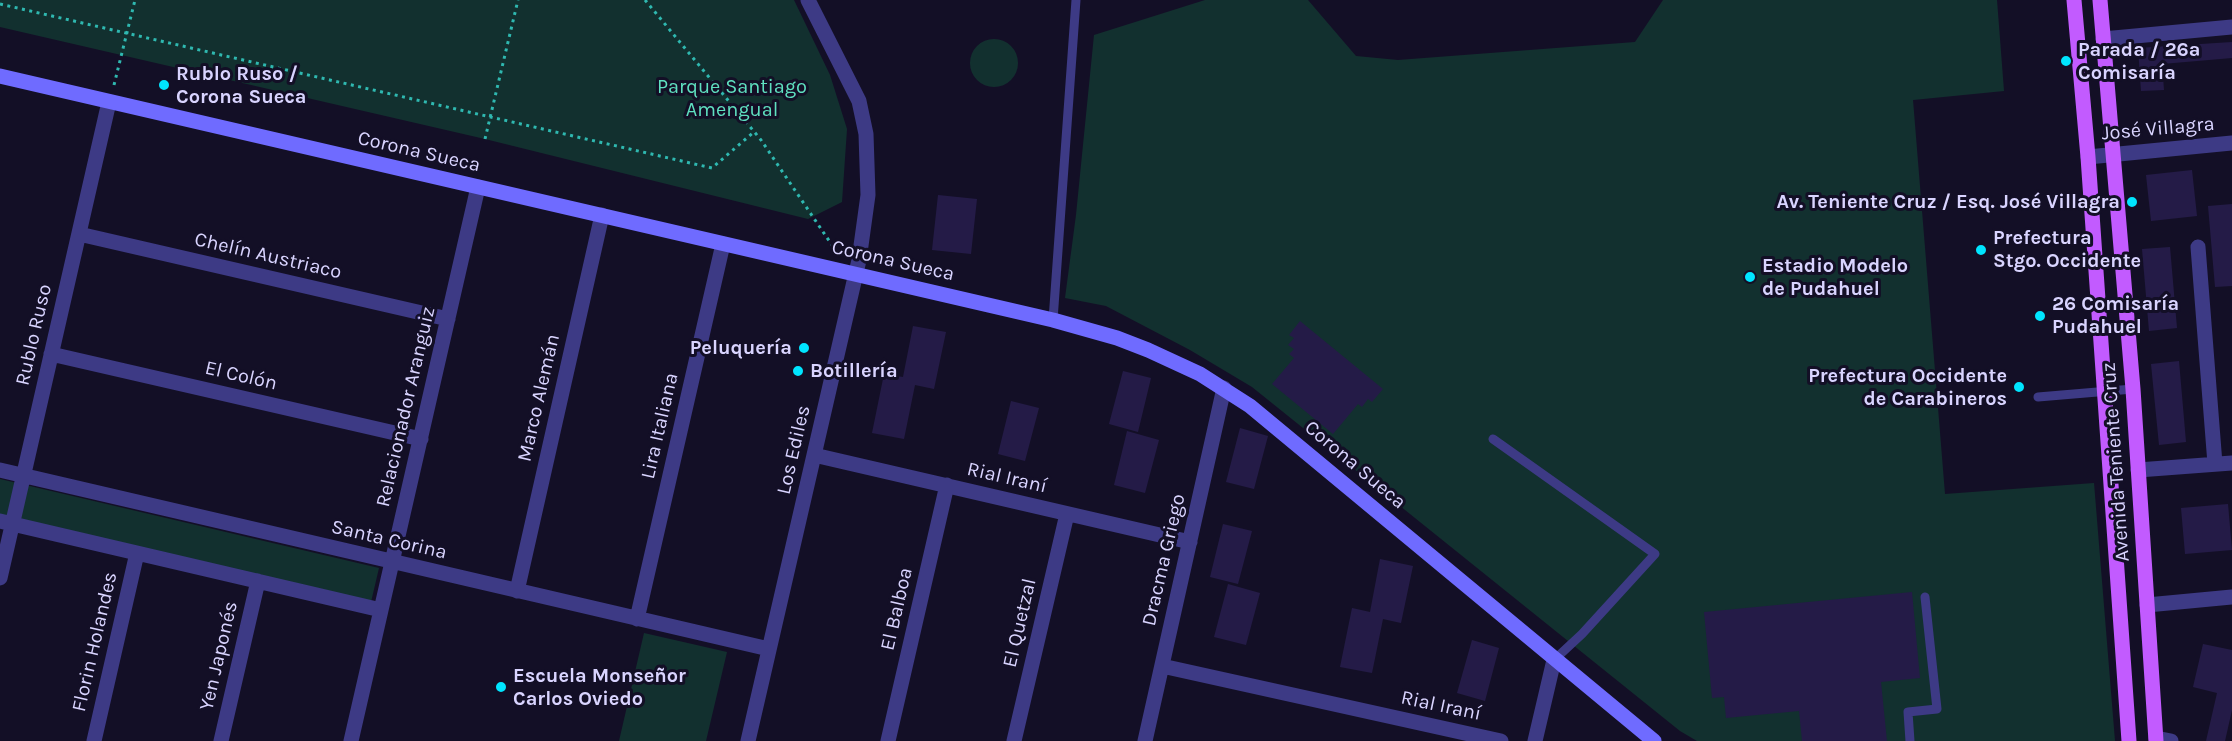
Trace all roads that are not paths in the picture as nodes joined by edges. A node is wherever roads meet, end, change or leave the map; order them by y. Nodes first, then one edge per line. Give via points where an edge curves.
1 (808, 0) edge
2 (1076, 0) edge
3 (2074, 0) edge
4 (2100, 0) edge
5 (2232, 27) edge
6 (2103, 39) junction
7 (0, 76) edge
8 (110, 102) junction
9 (2232, 143) edge
10 (2112, 154) junction
11 (2088, 157) junction
12 (478, 187) junction
13 (602, 215) junction
14 (79, 234) junction
15 (723, 243) junction
16 (2198, 247) dead end
17 (856, 274) junction
18 (448, 319) junction
19 (1053, 320) junction
20 (51, 354) junction
21 (1224, 388) junction
22 (2133, 389) junction
23 (2103, 392) junction
24 (2038, 397) dead end
25 (420, 439) junction
26 (1492, 439) dead end
27 (814, 455) junction
28 (2232, 463) edge
29 (2215, 464) junction
30 (0, 470) edge
31 (2138, 470) junction
32 (24, 476) junction
33 (947, 486) junction
34 (1067, 514) junction
35 (6, 523) edge
36 (1190, 542) junction
37 (137, 553) junction
38 (392, 562) junction
39 (0, 578) edge
40 (258, 581) junction
41 (517, 591) junction
42 (1925, 597) dead end
43 (2232, 597) edge
44 (2147, 605) junction
45 (381, 610) junction
46 (637, 619) junction
47 (769, 649) junction
48 (1554, 660) junction
49 (1162, 666) junction
50 (2161, 740) edge
51 (94, 741) edge
52 (221, 741) edge
53 (351, 741) edge
54 (748, 741) edge
55 (888, 741) edge
56 (1014, 741) edge
57 (1145, 741) edge
58 (1501, 741) edge
59 (1535, 741) edge
60 (1654, 741) edge
61 (1910, 741) edge
62 (2129, 741) edge

1 - 17 street, Los Ediles via 859,101 866,134 868,195
2 - 19 lane
3 - 11 main road, Avenida Teniente Cruz
4 - 6 main road, Avenida Teniente Cruz
5 - 6 street
6 - 10 main road, Avenida Teniente Cruz
7 - 8 street, Corona Sueca
8 - 12 street, Corona Sueca
8 - 14 street, Rublo Ruso
9 - 10 street, José Villagra
10 - 11 street, José Villagra
10 - 22 main road, Avenida Teniente Cruz
11 - 23 main road, Avenida Teniente Cruz
12 - 13 street, Corona Sueca
12 - 18 street, Relacionador Aranguiz
13 - 15 street, Corona Sueca
13 - 41 street, Marco Alemán
14 - 18 street, Chelín Austriaco
14 - 20 street, Rublo Ruso
15 - 17 street, Corona Sueca
15 - 46 street, Lira Italiana
16 - 29 street
17 - 19 street, Corona Sueca
17 - 27 street, Los Ediles
18 - 25 street, Relacionador Aranguiz
19 - 21 street, Corona Sueca via 1148,350
20 - 25 street, El Colón
20 - 32 street, Rublo Ruso
21 - 36 street, Dracma Griego
21 - 48 street, Corona Sueca via 1275,425
22 - 23 lane
22 - 31 main road, Avenida Teniente Cruz
23 - 24 lane
23 - 62 main road, Avenida Teniente Cruz
25 - 38 street, Relacionador Aranguiz
26 - 48 lane via 1656,554
27 - 33 street, Rial Iraní
27 - 47 street, Los Ediles
28 - 29 street
29 - 31 street
30 - 32 street, Santa Corina
31 - 44 main road, Avenida Teniente Cruz
32 - 35 street, Rublo Ruso
32 - 38 street, Santa Corina
33 - 34 street, Rial Iraní
33 - 55 street, El Balboa
34 - 36 street, Rial Iraní
34 - 56 street, El Quetzal
35 - 37 street
35 - 39 street, Rublo Ruso
36 - 49 street, Dracma Griego
37 - 40 street
37 - 51 street, Florin Holandes
38 - 41 street, Santa Corina
38 - 45 street, Relacionador Aranguiz
40 - 45 street
40 - 52 street, Yen Japonés
41 - 46 street, Santa Corina
42 - 61 lane via 1937,709 1908,712
43 - 44 street
44 - 50 main road, Avenida Teniente Cruz
45 - 53 street, Relacionador Aranguiz
46 - 47 street, Santa Corina
47 - 54 street, Los Ediles
48 - 59 street
48 - 60 street, Corona Sueca
49 - 57 street, Dracma Griego
49 - 58 street, Rial Iraní

